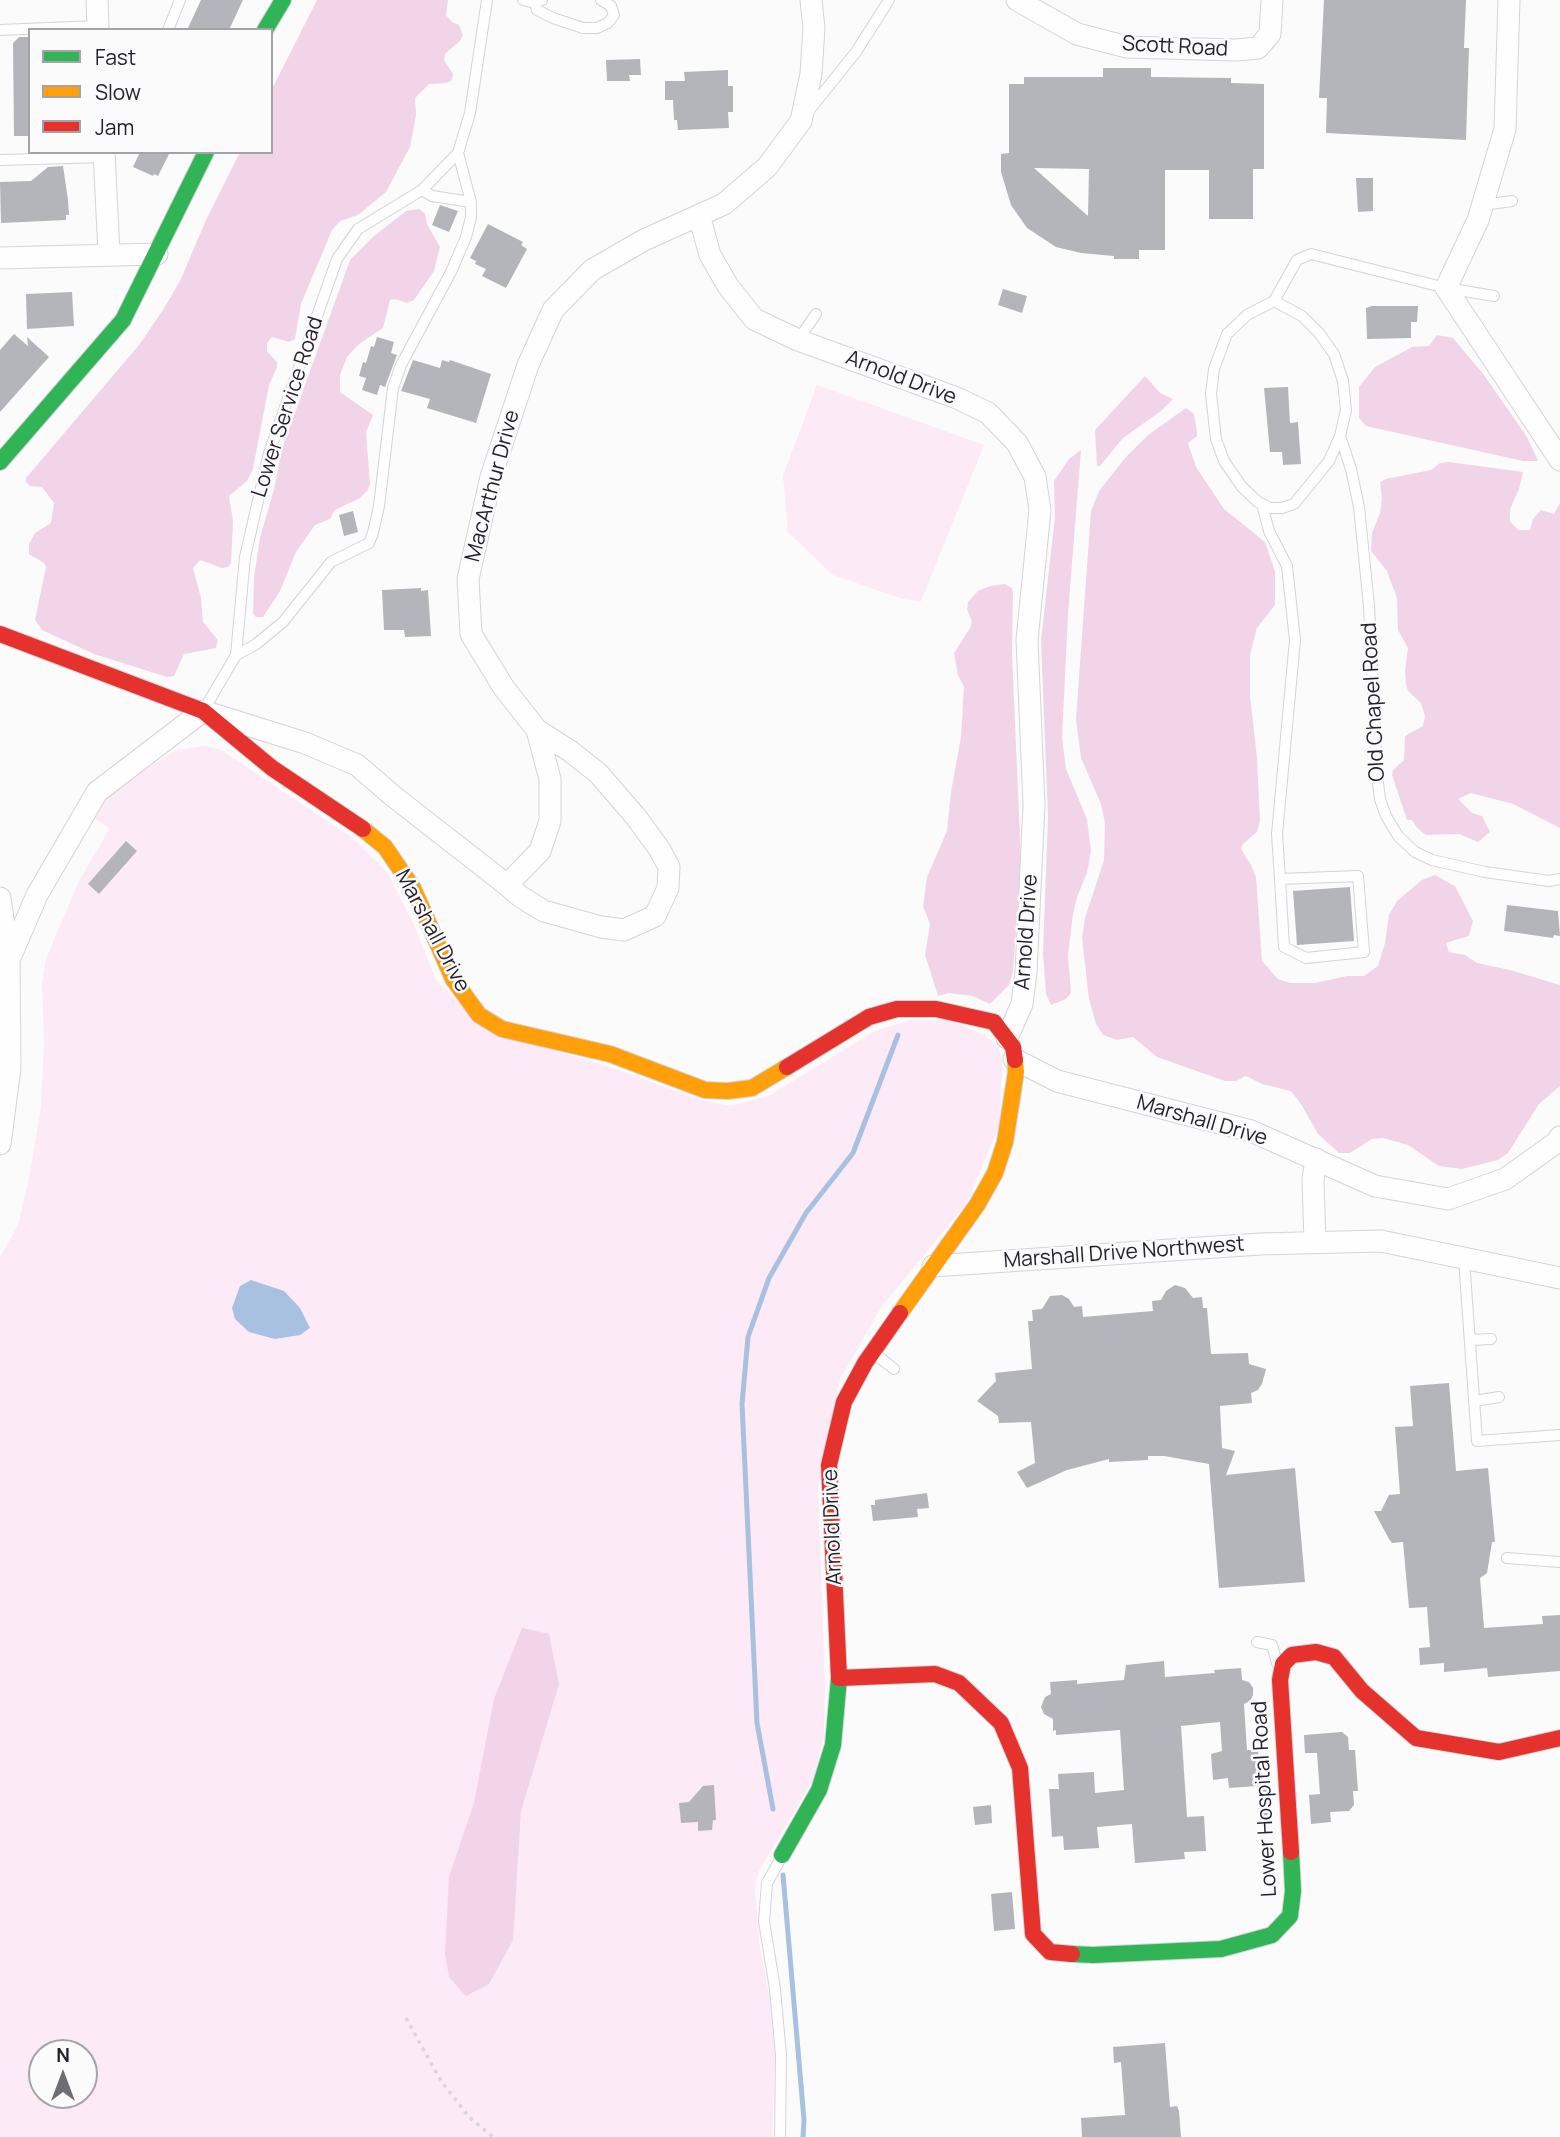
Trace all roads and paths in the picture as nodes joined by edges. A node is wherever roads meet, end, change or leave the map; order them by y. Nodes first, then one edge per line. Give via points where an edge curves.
1 (97, 0) edge
2 (180, 0) edge
3 (283, 0) edge
4 (487, 0) edge
5 (601, 0) edge
6 (811, 0) edge
7 (889, 0) edge
8 (1017, 0) edge
9 (1272, 0) edge
10 (1509, 0) edge
11 (533, 1) edge
12 (98, 28) edge
13 (169, 28) edge
14 (266, 28) edge
15 (28, 29) edge
16 (0, 30) edge
17 (801, 121) junction
18 (458, 153) junction
19 (205, 154) edge
20 (104, 155) edge
21 (0, 160) edge
22 (422, 190) junction
23 (1512, 201) dead end
24 (471, 202) junction
25 (1483, 205) junction
26 (699, 215) junction
27 (108, 254) junction
28 (157, 254) junction
29 (0, 258) edge
30 (1446, 288) junction
31 (1494, 296) dead end
32 (1273, 301) junction
33 (817, 314) dead end
34 (799, 340) junction
35 (1529, 415) junction
36 (1560, 433) edge
37 (1340, 436) junction
38 (1560, 460) edge
39 (0, 462) edge
40 (1262, 504) junction
41 (0, 634) edge
42 (236, 655) junction
43 (203, 711) junction
44 (537, 730) junction
45 (1280, 879) junction
46 (1560, 879) edge
47 (507, 885) junction
48 (0, 898) edge
49 (9, 960) junction
50 (1007, 1038) junction
51 (1014, 1059) junction
52 (1560, 1138) edge
53 (0, 1144) edge
54 (1315, 1159) junction
55 (1308, 1247) junction
56 (1464, 1259) junction
57 (933, 1266) junction
58 (1560, 1278) edge
59 (1491, 1339) dead end
60 (1470, 1340) junction
61 (873, 1352) junction
62 (894, 1369) dead end
63 (1499, 1397) dead end
64 (1474, 1401) junction
65 (1560, 1435) edge
66 (1507, 1558) dead end
67 (1560, 1562) edge
68 (1257, 1642) dead end
69 (1280, 1676) junction
70 (839, 1678) junction
71 (1560, 1738) edge
72 (782, 1855) joint
73 (406, 2018) dead end
74 (493, 2137) edge
75 (780, 2137) edge

1 - 12 street
2 - 13 lane
3 - 14 street
4 - 18 lane via 470,113
5 - 11 lane via 611,6 614,15 597,27 553,18 537,10
6 - 17 street, MacArthur Drive via 813,51
7 - 17 lane via 856,52
8 - 9 street, Scott Road via 1077,34 1127,47 1236,50 1258,48 1270,34
10 - 25 street via 1505,129
15 - 16 lane
17 - 26 street, MacArthur Drive via 767,167 724,204
18 - 22 lane, Lower Service Road
18 - 24 lane
19 - 28 street
20 - 21 lane
20 - 27 street
22 - 24 lane
22 - 42 lane, Lower Service Road via 358,229 337,258 269,453 245,557
23 - 25 lane
24 - 42 lane via 466,237 393,388 379,506 369,543 331,562 283,622
25 - 30 street
26 - 34 street, Arnold Drive via 710,256 754,319
26 - 44 street, MacArthur Drive via 592,270 553,310 528,365 491,477 468,579 471,634
27 - 28 street
27 - 29 street
28 - 39 street via 123,320
30 - 31 lane
30 - 32 lane via 1311,254 1297,260
30 - 35 street
32 - 37 lane via 1302,316 1334,354 1346,410
32 - 40 lane via 1247,315 1227,334 1214,369 1211,394 1216,439 1224,461 1242,487
33 - 34 lane
34 - 50 street, Arnold Drive via 988,413 1017,443 1035,477 1040,510 1027,640 1034,806 1027,958 1022,1004
35 - 36 street
35 - 38 street
37 - 40 lane via 1329,461 1294,504 1270,508
37 - 46 lane, Old Chapel Road via 1359,507 1377,775 1386,816 1398,836 1432,860 1549,881
40 - 45 lane via 1269,531 1287,566 1295,640 1277,834
41 - 43 street, Marshall Drive
42 - 43 lane, Lower Service Road
43 - 47 street via 305,743 357,765
43 - 49 street via 97,792 37,895
43 - 50 street, Marshall Drive via 272,768 354,821 385,847 414,888 453,979 479,1015 502,1029 610,1054 705,1090 728,1091 751,1088 869,1017 897,1009 936,1009 994,1022
44 - 47 street, MacArthur Drive via 551,779 550,821 540,851
44 - 47 street via 598,773 636,817 668,867 668,888 654,916 624,930 544,911
45 - 45 lane via 1284,947 1306,958 1364,952 1358,876
48 - 49 street
49 - 53 street via 10,1068
50 - 51 street, Arnold Drive
51 - 54 street, Marshall Drive via 1057,1081 1251,1131
51 - 57 street, Arnold Drive via 1005,1142 995,1173
52 - 54 street, Marshall Drive via 1505,1180 1448,1199 1375,1186
54 - 55 street
55 - 56 street via 1355,1248 1381,1241
55 - 57 street, Marshall Drive Northwest
56 - 58 street
56 - 60 lane
57 - 61 street, Arnold Drive
59 - 60 lane
60 - 64 lane
61 - 62 lane
61 - 70 street, Arnold Drive via 844,1402 829,1465
63 - 64 lane
64 - 65 lane via 1477,1441
66 - 67 lane
68 - 69 lane via 1272,1645
69 - 70 street, Lower Hospital Road via 1293,1891 1290,1916 1272,1935 1221,1949 1093,1955 1051,1952 1033,1934 1020,1768 1001,1723 959,1683 935,1674
69 - 71 street, Lower Hospital Road via 1292,1655 1324,1652 1335,1657 1362,1691 1416,1738 1499,1752
70 - 72 street, Arnold Drive via 833,1745 819,1790
72 - 75 lane via 767,1883 764,1921 781,2054
73 - 74 path via 441,2081 469,2117

